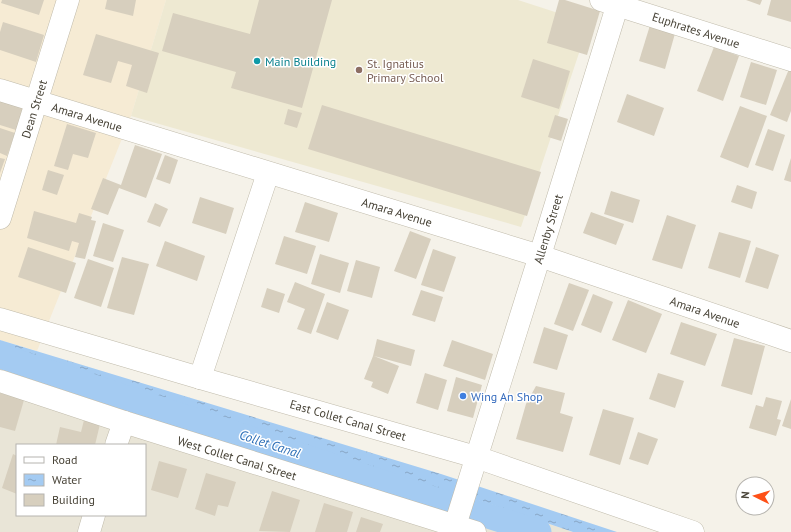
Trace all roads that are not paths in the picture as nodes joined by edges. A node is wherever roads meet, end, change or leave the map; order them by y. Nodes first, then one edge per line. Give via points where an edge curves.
1 (68, 0) edge
2 (613, 2) edge
3 (791, 60) edge
4 (0, 90) edge
5 (36, 102) junction
6 (268, 172) junction
7 (0, 218) edge
8 (540, 256) junction
9 (0, 319) edge
10 (791, 341) edge
11 (200, 378) junction
12 (0, 381) edge
13 (124, 422) junction
14 (116, 444) edge
15 (475, 462) junction
16 (94, 516) edge
17 (460, 526) edge
18 (88, 532) edge
19 (693, 532) edge

1 - 5 street, Dean Street
2 - 3 street, Euphrates Avenue
2 - 8 street, Allenby Street
4 - 5 street, Amara Avenue
5 - 6 street, Amara Avenue
5 - 7 street, Dean Street
6 - 8 street, Amara Avenue
6 - 11 street
8 - 10 street, Amara Avenue
8 - 15 street, Allenby Street
9 - 11 street, East Collet Canal Street
11 - 15 street, East Collet Canal Street
12 - 13 street, West Collet Canal Street
13 - 14 street
13 - 17 street, West Collet Canal Street
15 - 17 street, Allenby Street
15 - 19 street, East Collet Canal Street
16 - 18 street

